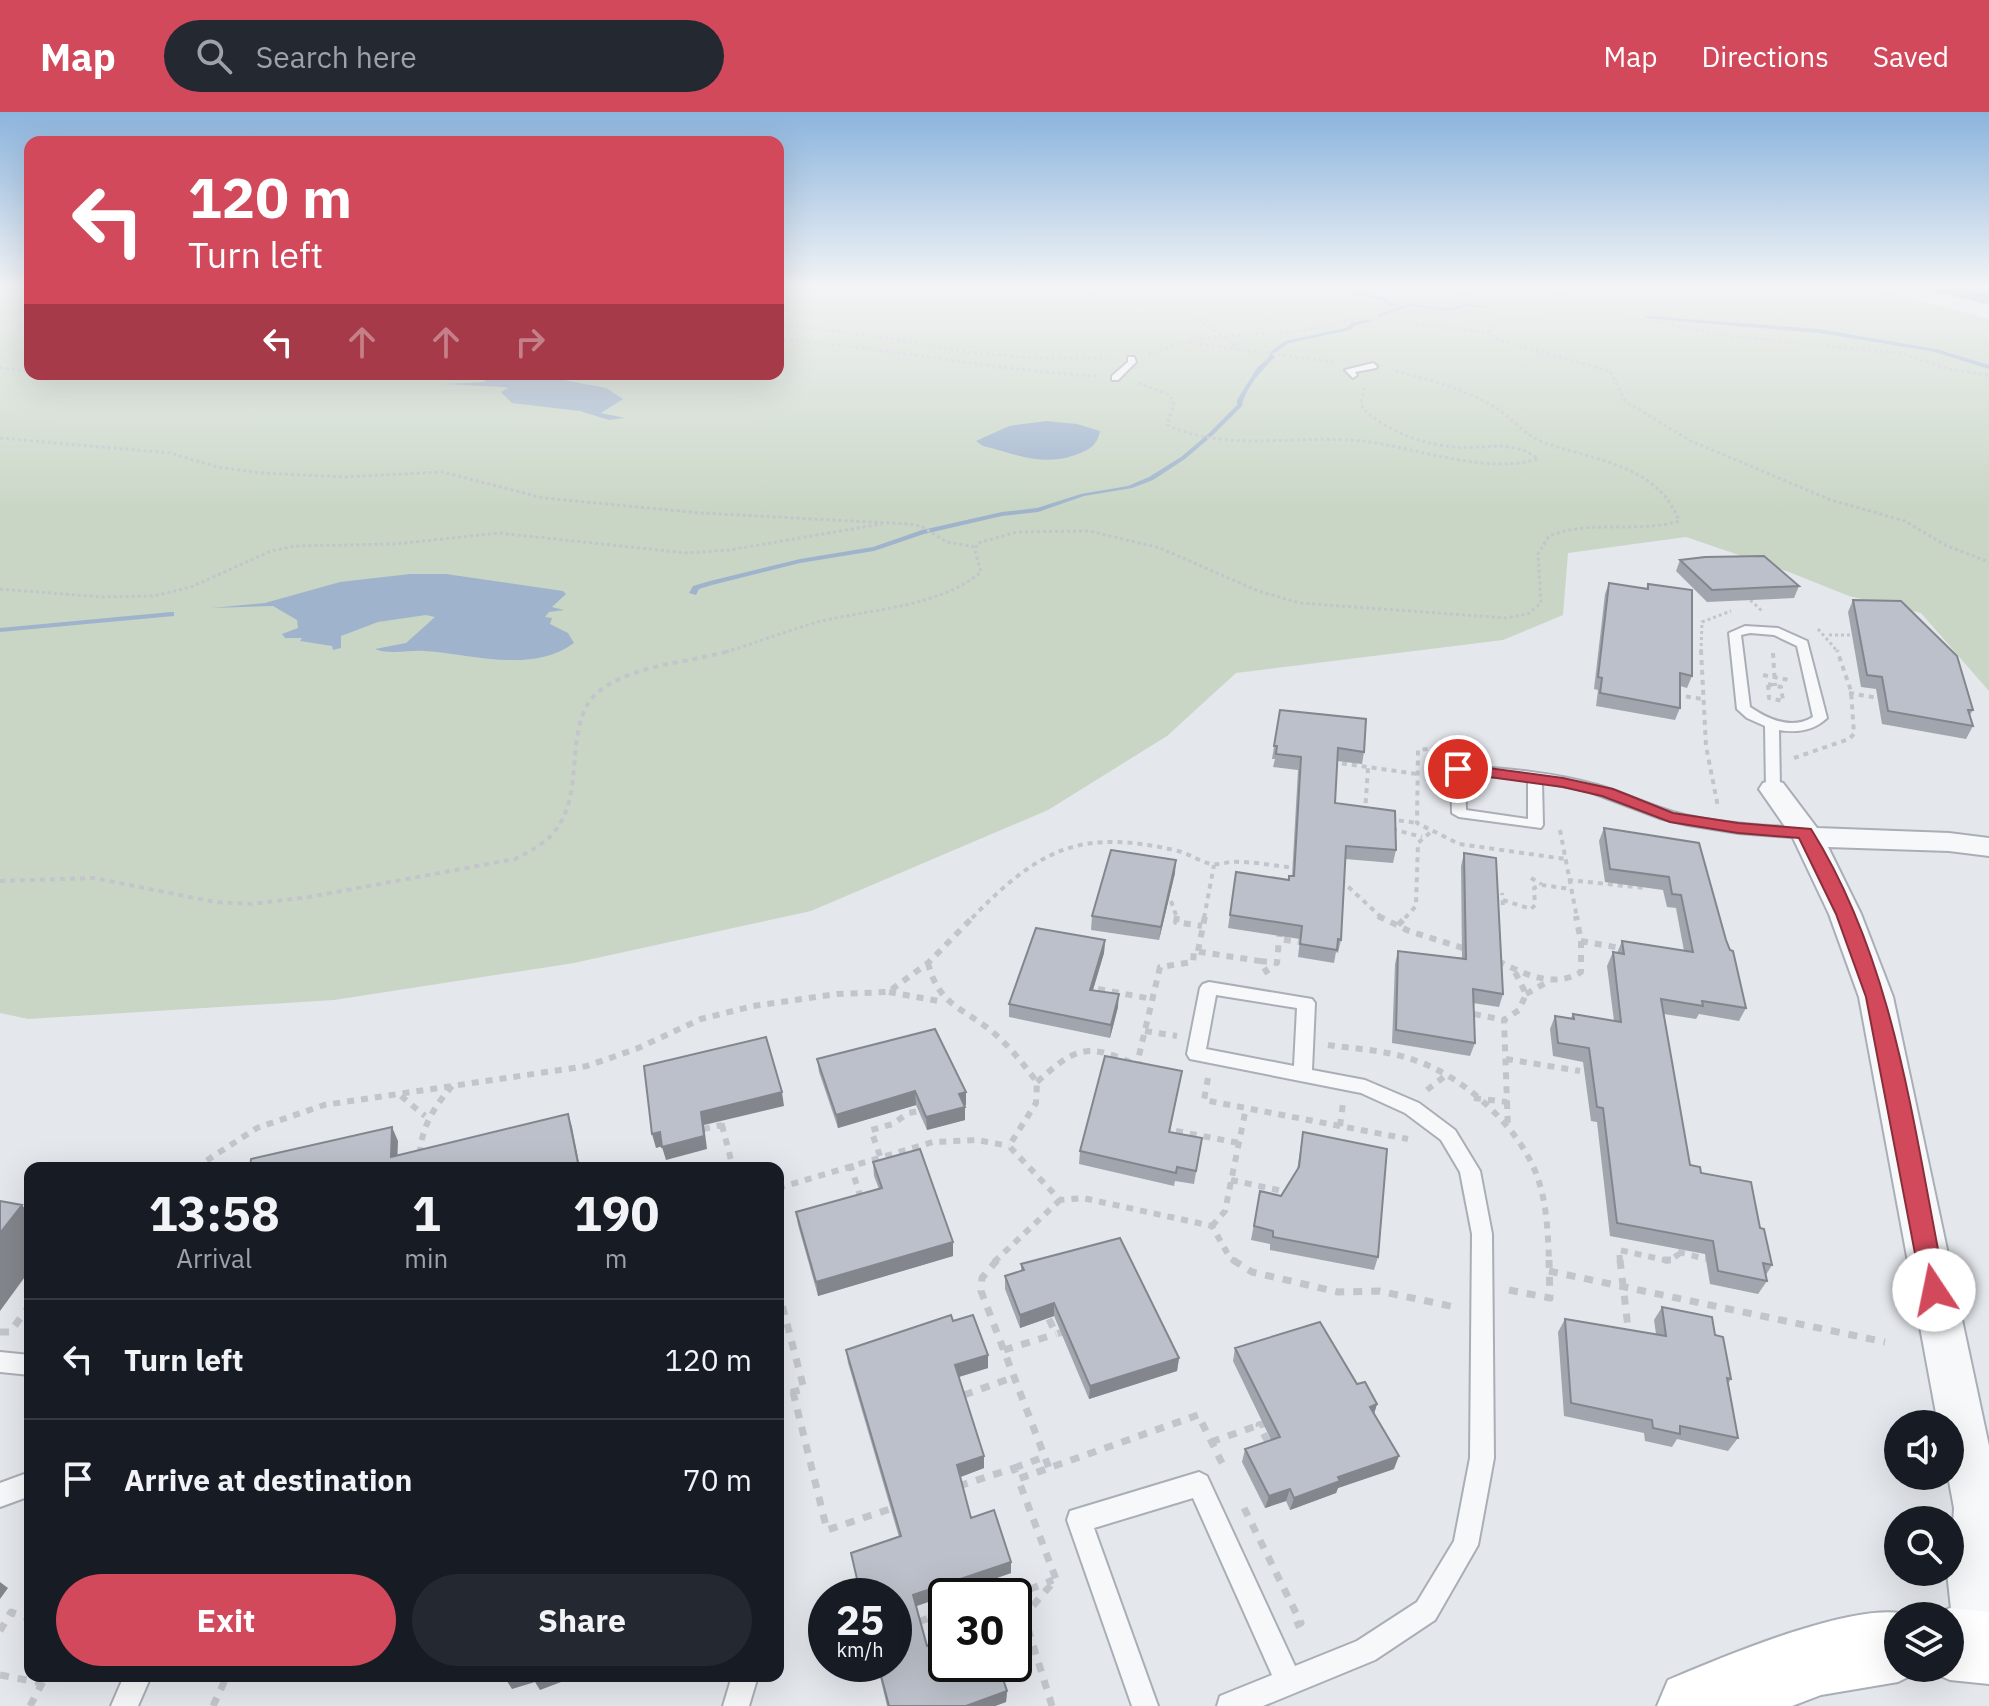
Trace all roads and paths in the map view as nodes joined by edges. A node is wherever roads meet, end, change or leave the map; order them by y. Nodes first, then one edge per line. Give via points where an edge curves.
1 (948, 360) edge
2 (1131, 360) edge
3 (1307, 360) edge
4 (1325, 360) edge
5 (1573, 360) edge
6 (1923, 360) edge
7 (1373, 366) junction
8 (0, 367) edge
9 (24, 371) edge
10 (1353, 375) junction
11 (1989, 375) edge
12 (1115, 378) junction
13 (0, 438) edge
14 (891, 523) junction
15 (976, 547) junction
16 (1989, 562) edge
17 (0, 589) edge
18 (1743, 593) edge
19 (1763, 612) dead end
20 (1771, 629) junction
21 (1828, 635) dead end
22 (1871, 635) edge
23 (1740, 671) junction
24 (1775, 677) junction
25 (1812, 684) junction
26 (1775, 686) junction
27 (1664, 692) edge
28 (1849, 693) dead end
29 (1703, 699) dead end
30 (1891, 701) edge
31 (1772, 724) junction
32 (1327, 761) edge
33 (1368, 768) junction
34 (1417, 774) dead end
35 (1535, 777) junction
36 (1773, 789) joint
37 (1356, 817) edge
38 (1386, 819) edge
39 (1417, 823) dead end
40 (1558, 823) dead end
41 (1391, 828) edge
42 (1432, 831) dead end
43 (1807, 835) junction
44 (1422, 837) junction
45 (1989, 847) edge
46 (1214, 865) junction
47 (1312, 870) edge
48 (1650, 871) edge
49 (1333, 876) edge
50 (1531, 878) dead end
51 (1568, 880) junction
52 (0, 881) edge
53 (1652, 882) junction
54 (1542, 885) junction
55 (1662, 885) edge
56 (1570, 889) junction
57 (1158, 899) edge
58 (1494, 905) edge
59 (1522, 908) junction
60 (1523, 916) dead end
61 (1282, 917) edge
62 (1202, 926) junction
63 (1397, 926) junction
64 (1280, 929) junction
65 (1290, 931) edge
66 (1279, 939) junction
67 (1581, 941) junction
68 (1299, 942) edge
69 (1631, 950) edge
70 (1198, 951) dead end
71 (1477, 953) edge
72 (1491, 957) edge
73 (1260, 961) dead end
74 (928, 963) junction
75 (1514, 969) junction
76 (1550, 980) junction
77 (1083, 986) edge
78 (1098, 989) junction
79 (888, 992) junction
80 (1526, 994) junction
81 (1153, 999) dead end
82 (944, 1002) junction
83 (1094, 1003) edge
84 (1473, 1003) edge
85 (1458, 1012) edge
86 (1474, 1014) junction
87 (1504, 1020) junction
88 (1145, 1031) dead end
89 (1179, 1036) dead end
90 (1506, 1059) junction
91 (1580, 1061) edge
92 (1137, 1064) edge
93 (1580, 1071) junction
94 (1303, 1073) junction
95 (1588, 1073) edge
96 (1037, 1082) junction
97 (452, 1085) junction
98 (901, 1093) edge
99 (400, 1095) junction
100 (1345, 1097) dead end
101 (1474, 1098) dead end
102 (914, 1099) edge
103 (904, 1101) junction
104 (1507, 1102) junction
105 (1246, 1108) dead end
106 (919, 1111) edge
107 (908, 1113) junction
108 (709, 1115) edge
109 (425, 1116) junction
110 (722, 1125) junction
111 (1340, 1126) dead end
112 (1508, 1128) dead end
113 (703, 1129) edge
114 (1239, 1143) junction
115 (1009, 1146) junction
116 (1172, 1146) edge
117 (880, 1156) junction
118 (205, 1162) edge
119 (419, 1162) edge
120 (731, 1162) edge
121 (850, 1164) junction
122 (1231, 1180) junction
123 (784, 1186) edge
124 (1288, 1192) junction
125 (1297, 1193) edge
126 (872, 1200) edge
127 (1060, 1200) junction
128 (1287, 1201) edge
129 (1212, 1226) junction
130 (1676, 1239) edge
131 (1679, 1254) junction
132 (1706, 1259) edge
133 (1549, 1271) dead end
134 (1624, 1286) junction
135 (784, 1312) edge
136 (24, 1313) edge
137 (1482, 1313) junction
138 (1049, 1319) edge
139 (1069, 1321) edge
140 (0, 1332) edge
141 (1056, 1334) junction
142 (1885, 1342) dead end
143 (1644, 1344) edge
144 (1004, 1350) junction
145 (0, 1362) edge
146 (24, 1364) edge
147 (1014, 1377) junction
148 (793, 1392) junction
149 (784, 1394) edge
150 (954, 1398) edge
151 (1277, 1419) edge
152 (1259, 1425) junction
153 (1211, 1442) dead end
154 (1272, 1451) edge
155 (1044, 1457) junction
156 (1014, 1468) junction
157 (1049, 1468) dead end
158 (1018, 1479) dead end
159 (24, 1486) edge
160 (956, 1487) edge
161 (0, 1495) edge
162 (899, 1506) edge
163 (1056, 1579) dead end
164 (1032, 1588) edge
165 (24, 1617) edge
166 (928, 1618) edge
167 (919, 1622) edge
168 (0, 1631) edge
169 (1973, 1646) edge
170 (1884, 1648) edge
171 (0, 1675) edge
172 (24, 1678) edge
173 (43, 1682) edge
174 (135, 1682) edge
175 (224, 1682) edge
176 (743, 1682) edge
177 (1289, 1682) junction
178 (30, 1706) edge
179 (124, 1706) edge
180 (213, 1706) edge
181 (736, 1706) edge
182 (1145, 1706) edge
183 (1230, 1706) edge
184 (1694, 1706) edge

1 - 12 path
2 - 12 lane
3 - 10 path
4 - 7 path
5 - 16 path via 1606,369 1616,378 1625,401 1691,441 1831,500 1905,521 1945,545
6 - 11 path
7 - 10 lane via 1349,370
7 - 15 path via 1456,386 1498,409 1537,440 1624,466 1654,487 1679,521 1580,528 1549,537 1538,552 1541,603 1528,614 1506,618 1287,600 1160,548 1089,531 1017,532 986,539
8 - 9 path
10 - 12 path via 1364,389 1362,407 1391,430 1450,446 1516,448 1538,459 1501,461 1362,441 1263,441 1183,432 1167,425 1174,404 1170,395
13 - 14 path via 170,453 260,473 343,477 443,472 543,498
14 - 15 path via 915,525 947,542
14 - 17 path via 687,553 499,533 395,544 295,546 154,596
15 - 52 path via 981,572 962,586 809,624 628,676 601,689 581,716 565,820 540,848 515,859 252,904 215,902 94,878
18 - 19 path
20 - 23 lane via 1735,633
20 - 24 path
20 - 25 lane via 1803,644
21 - 22 path
23 - 24 path
23 - 31 lane via 1744,709
24 - 25 path
24 - 26 path
25 - 31 lane via 1820,718 1792,729
26 - 26 path via 1781,687 1783,701 1769,698 1768,684
27 - 29 path
28 - 30 path
31 - 36 lane
32 - 33 path
33 - 34 path
33 - 37 path via 1368,817
35 - 35 lane via 1458,769 1459,813 1536,825
35 - 43 lane via 1607,793 1670,817
36 - 43 street
38 - 39 path
40 - 51 path
41 - 44 path
42 - 44 path
43 - 45 street
43 - 169 street via 1845,914 1876,997 1978,1508
44 - 63 path via 1416,906
46 - 47 path via 1273,864
46 - 62 path
46 - 74 path via 1129,841 1068,846 1003,886
48 - 53 path
49 - 63 path
50 - 54 path
51 - 53 path via 1645,888
51 - 56 path
53 - 55 path
54 - 56 path
54 - 59 path via 1534,888 1535,905
56 - 67 path
57 - 62 path via 1173,899 1176,922
58 - 59 path via 1503,906 1502,897
59 - 60 path
61 - 64 path
62 - 70 path
63 - 71 path
64 - 65 path
64 - 66 path
66 - 68 path
66 - 73 path via 1277,963
67 - 69 path
67 - 76 path via 1581,972 1567,980
72 - 75 path
74 - 79 path
74 - 82 path
75 - 76 path
75 - 80 path
76 - 80 path
77 - 78 path
78 - 81 path
78 - 83 path
79 - 82 path
79 - 97 path via 753,1006 701,1019 587,1066
80 - 87 path via 1514,1017
82 - 96 path via 989,1029
84 - 86 path
85 - 86 path
86 - 87 path
87 - 90 path
88 - 89 path
90 - 93 path
90 - 104 path
91 - 93 path
92 - 96 path via 1083,1049 1068,1054
93 - 95 path
94 - 94 lane via 1196,1054 1209,988 1306,1003
94 - 137 lane via 1377,1092 1412,1108 1448,1135 1470,1171 1482,1234
96 - 115 path via 1036,1103
97 - 99 path
97 - 109 path
98 - 103 path
99 - 109 path
99 - 118 path via 324,1105 273,1121
100 - 111 path
101 - 104 path
102 - 103 path
103 - 107 path
104 - 112 path
105 - 114 path
106 - 107 path
107 - 117 path via 871,1130
108 - 110 path via 716,1108
109 - 119 path
110 - 113 path
110 - 120 path
114 - 116 path via 1172,1131
114 - 122 path
115 - 117 path via 960,1139
115 - 127 path
117 - 121 path
121 - 123 path
121 - 126 path via 863,1203
122 - 124 path
122 - 129 path via 1225,1211
124 - 125 path
124 - 128 path
127 - 129 path via 1083,1198
127 - 144 path via 982,1278 981,1291
129 - 137 path via 1230,1258 1252,1272 1338,1292 1379,1291
130 - 131 path
131 - 132 path
131 - 134 path via 1669,1261 1619,1250
133 - 134 path
134 - 142 path
134 - 143 path via 1630,1345
135 - 148 path via 804,1389
136 - 140 path via 10,1332
137 - 177 lane via 1482,1458 1466,1545 1426,1611 1366,1651
138 - 141 path
139 - 141 path via 1073,1328
141 - 144 path
144 - 147 path
145 - 146 lane
147 - 150 path
147 - 155 path
148 - 149 path
148 - 162 path via 827,1530
151 - 152 path
152 - 153 path
152 - 154 path
155 - 156 path
155 - 157 path
156 - 158 path
156 - 160 path
159 - 161 lane
163 - 164 path
165 - 168 path via 11,1612
166 - 167 path
170 - 184 street via 1821,1659
171 - 172 path
173 - 178 path
174 - 179 lane
175 - 180 path
176 - 181 lane
177 - 182 lane via 1199,1484 1079,1520
177 - 183 lane

